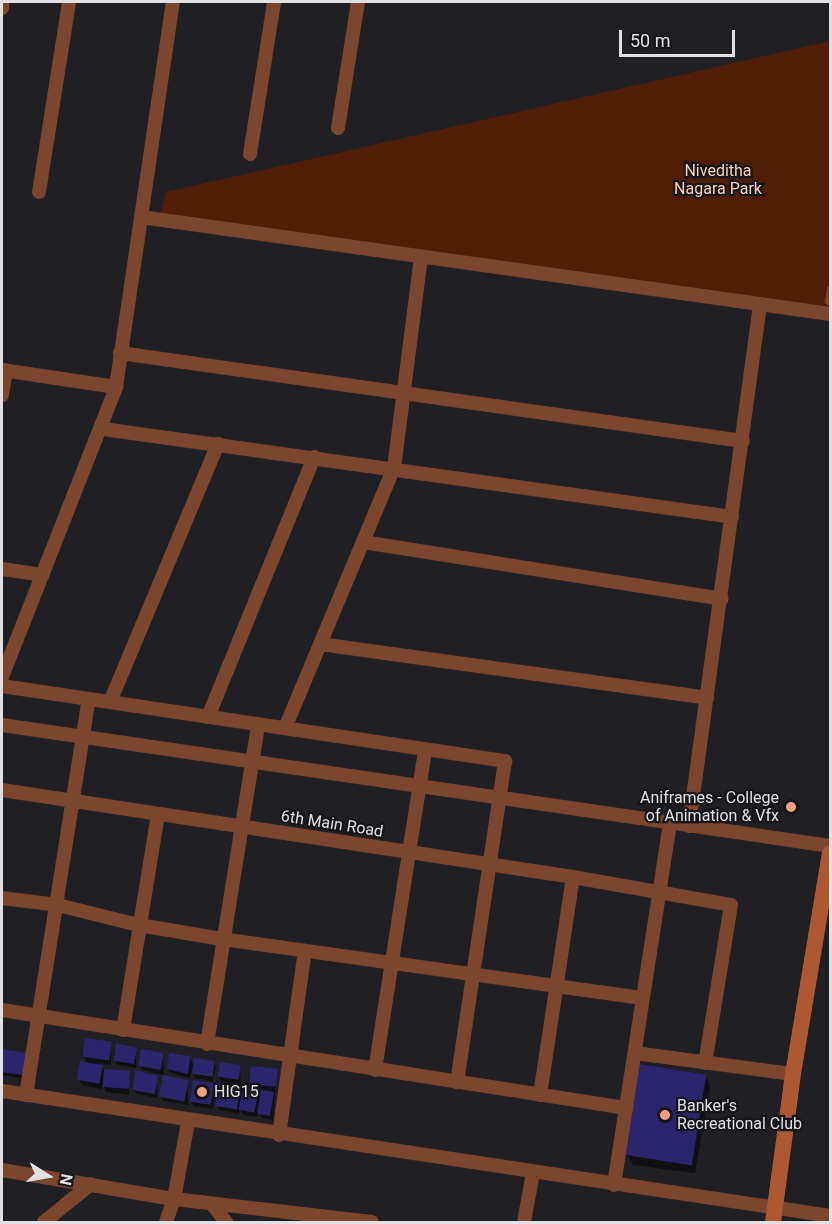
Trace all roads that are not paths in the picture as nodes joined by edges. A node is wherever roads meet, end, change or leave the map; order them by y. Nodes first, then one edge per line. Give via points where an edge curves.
1 (3, 2) edge
2 (69, 2) edge
3 (173, 2) edge
4 (274, 2) edge
5 (358, 2) edge
6 (2, 8) edge
7 (338, 128) dead end
8 (250, 154) dead end
9 (39, 192) dead end
10 (141, 217) junction
11 (421, 258) junction
12 (831, 289) edge
13 (760, 305) junction
14 (829, 307) edge
15 (120, 353) junction
16 (4, 370) edge
17 (116, 387) junction
18 (406, 391) junction
19 (2, 395) edge
20 (103, 429) junction
21 (743, 441) junction
22 (218, 444) junction
23 (314, 458) junction
24 (394, 468) junction
25 (732, 517) junction
26 (363, 542) junction
27 (2, 569) edge
28 (43, 575) junction
29 (721, 599) junction
30 (320, 644) junction
31 (2, 677) edge
32 (2, 686) edge
33 (707, 698) junction
34 (89, 699) junction
35 (110, 702) junction
36 (208, 717) junction
37 (258, 724) junction
38 (2, 725) edge
39 (285, 728) junction
40 (83, 737) junction
41 (426, 749) junction
42 (251, 763) junction
43 (419, 788) junction
44 (2, 790) edge
45 (500, 800) junction
46 (73, 802) junction
47 (158, 815) junction
48 (670, 824) junction
49 (689, 826) junction
50 (241, 827) junction
51 (831, 846) edge
52 (408, 852) junction
53 (831, 854) edge
54 (490, 864) junction
55 (573, 877) junction
56 (658, 892) junction
57 (2, 898) edge
58 (58, 904) junction
59 (139, 925) junction
60 (222, 939) junction
61 (305, 951) junction
62 (391, 962) junction
63 (475, 974) junction
64 (556, 986) junction
65 (642, 998) junction
66 (2, 1010) edge
67 (39, 1016) junction
68 (123, 1030) junction
69 (207, 1044) junction
70 (634, 1053) junction
71 (290, 1057) junction
72 (705, 1063) junction
73 (375, 1070) junction
74 (792, 1074) junction
75 (457, 1082) junction
76 (2, 1092) edge
77 (26, 1095) junction
78 (540, 1095) junction
79 (626, 1108) junction
80 (188, 1122) junction
81 (279, 1135) junction
82 (2, 1170) edge
83 (533, 1173) junction
84 (91, 1184) junction
85 (614, 1185) junction
86 (174, 1199) junction
87 (212, 1204) junction
88 (774, 1215) edge
89 (831, 1216) edge
90 (44, 1222) edge
91 (166, 1222) edge
92 (226, 1222) edge
93 (372, 1222) edge
94 (524, 1222) edge

1 - 6 street
2 - 9 street
3 - 10 street
4 - 8 street
5 - 7 street
10 - 11 street
10 - 15 street
11 - 13 street
11 - 18 street
12 - 14 lane
13 - 14 street
13 - 21 street
15 - 17 street
15 - 18 street
16 - 17 street
16 - 19 street
17 - 20 street
18 - 21 street
18 - 24 street
20 - 22 street
20 - 28 street
21 - 25 street
22 - 23 street
22 - 35 street
23 - 24 street
23 - 36 street
24 - 25 street
24 - 26 street
25 - 29 street
26 - 29 street
26 - 30 street
27 - 28 street
28 - 31 street
29 - 33 street
30 - 33 street
30 - 39 street
32 - 34 street
33 - 49 street
34 - 35 street
34 - 40 street
35 - 36 street
36 - 37 street
37 - 39 street
37 - 42 street
38 - 40 street
39 - 41 street
40 - 42 street
40 - 46 street
41 - 43 street
41 - 45 street via 506,761
42 - 43 street
42 - 50 street
43 - 45 street
43 - 52 street
44 - 46 street, 6th Main Road
45 - 48 street
45 - 54 street
46 - 47 street, 6th Main Road
46 - 58 street
47 - 50 street, 6th Main Road
47 - 59 street
48 - 49 street
48 - 56 street
49 - 51 street
50 - 52 street, 6th Main Road
50 - 60 street
52 - 54 street, 6th Main Road
52 - 62 street
53 - 74 main road
54 - 55 street, 6th Main Road
54 - 63 street
55 - 56 street, 6th Main Road
55 - 64 street
56 - 65 street
56 - 72 street, 6th Main Road via 730,905
57 - 58 street
58 - 59 street
58 - 67 street
59 - 60 street
59 - 68 street
60 - 61 street
60 - 69 street
61 - 62 street
61 - 71 street
62 - 63 street
62 - 73 street
63 - 64 street
63 - 75 street
64 - 65 street
64 - 78 street
65 - 70 street
66 - 67 street
67 - 68 street
67 - 77 street
68 - 69 street
69 - 71 street
70 - 72 street
70 - 79 street
71 - 73 street
71 - 81 street
72 - 74 street
73 - 75 street
74 - 88 main road
75 - 78 street
76 - 77 street
77 - 80 street
78 - 79 street
79 - 85 street
80 - 81 street
80 - 86 street
81 - 83 street
82 - 84 street
83 - 85 street
83 - 94 street
84 - 86 street
84 - 90 street
85 - 88 street
86 - 87 street
86 - 91 street
87 - 92 street
87 - 93 street
88 - 89 street

